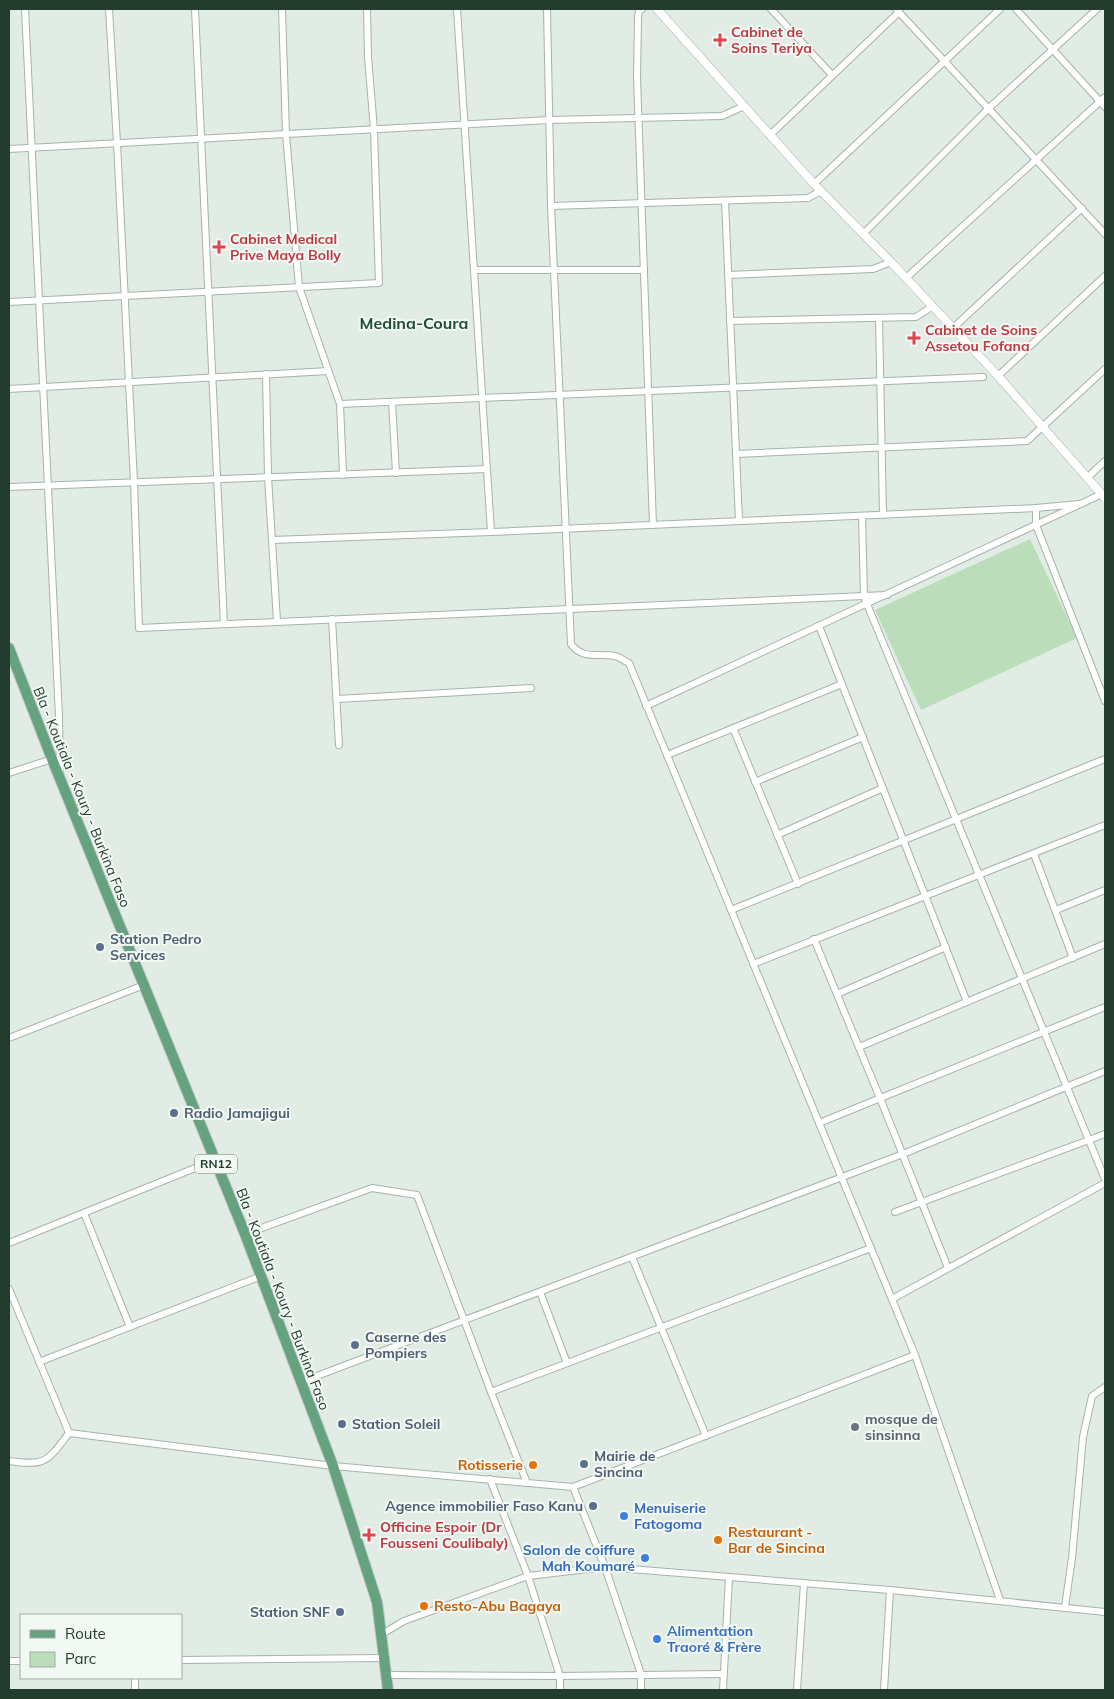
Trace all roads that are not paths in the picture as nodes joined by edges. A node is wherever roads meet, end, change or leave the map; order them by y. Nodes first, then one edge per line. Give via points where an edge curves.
1 (25, 9) edge
2 (109, 9) edge
3 (196, 9) edge
4 (282, 9) edge
5 (367, 9) edge
6 (457, 9) edge
7 (548, 9) edge
8 (642, 9) edge
9 (657, 9) edge
10 (771, 9) edge
11 (1000, 9) edge
12 (1016, 9) edge
13 (1097, 9) edge
14 (898, 10) edge
15 (1053, 50) junction
16 (944, 60) junction
17 (832, 75) junction
18 (1104, 102) edge
19 (744, 106) junction
20 (989, 108) junction
21 (638, 118) junction
22 (549, 120) junction
23 (465, 125) junction
24 (374, 130) junction
25 (286, 134) junction
26 (770, 135) junction
27 (202, 138) junction
28 (117, 143) junction
29 (32, 147) junction
30 (9, 149) edge
31 (1037, 160) junction
32 (814, 184) junction
33 (821, 192) junction
34 (725, 200) junction
35 (641, 203) junction
36 (551, 206) junction
37 (1082, 208) junction
38 (863, 234) junction
39 (1105, 234) edge
40 (891, 262) junction
41 (554, 269) junction
42 (474, 270) junction
43 (644, 270) junction
44 (728, 275) junction
45 (1105, 276) edge
46 (906, 278) junction
47 (298, 287) junction
48 (209, 292) junction
49 (124, 296) junction
50 (39, 300) junction
51 (9, 302) edge
52 (933, 306) junction
53 (879, 318) junction
54 (730, 321) junction
55 (953, 328) junction
56 (1105, 369) edge
57 (328, 370) junction
58 (266, 374) junction
59 (998, 376) junction
60 (213, 377) junction
61 (982, 377) dead end
62 (880, 381) junction
63 (128, 382) junction
64 (43, 387) junction
65 (733, 388) junction
66 (9, 389) edge
67 (648, 391) junction
68 (561, 394) junction
69 (482, 398) junction
70 (392, 402) junction
71 (340, 404) junction
72 (1043, 427) junction
73 (882, 448) junction
74 (736, 454) junction
75 (1105, 461) edge
76 (487, 469) junction
77 (396, 473) junction
78 (343, 475) junction
79 (268, 477) junction
80 (1087, 478) junction
81 (218, 479) junction
82 (134, 482) junction
83 (48, 486) junction
84 (9, 488) edge
85 (1104, 496) edge
86 (1080, 504) junction
87 (1036, 508) junction
88 (883, 515) junction
89 (862, 516) junction
90 (739, 521) junction
91 (653, 525) junction
92 (1036, 525) junction
93 (565, 529) junction
94 (491, 532) junction
95 (272, 540) junction
96 (886, 595) junction
97 (864, 596) junction
98 (867, 604) junction
99 (570, 609) junction
100 (332, 619) junction
101 (277, 621) junction
102 (224, 624) junction
103 (820, 626) junction
104 (9, 648) edge
105 (842, 684) junction
106 (531, 688) dead end
107 (337, 698) junction
108 (1105, 702) edge
109 (646, 706) junction
110 (733, 728) junction
111 (863, 737) junction
112 (339, 745) dead end
113 (667, 755) junction
114 (1105, 759) edge
115 (52, 760) junction
116 (9, 773) edge
117 (60, 781) junction
118 (755, 782) junction
119 (883, 788) junction
120 (956, 819) junction
121 (1105, 825) edge
122 (777, 835) junction
123 (904, 840) junction
124 (1034, 854) junction
125 (980, 876) junction
126 (798, 884) junction
127 (1105, 890) edge
128 (926, 897) junction
129 (731, 910) junction
130 (1056, 910) junction
131 (814, 939) junction
132 (1105, 944) edge
133 (946, 947) junction
134 (1073, 958) junction
135 (753, 964) junction
136 (1023, 979) junction
137 (144, 985) junction
138 (837, 994) junction
139 (967, 1002) junction
140 (1105, 1007) edge
141 (1044, 1032) junction
142 (9, 1038) edge
143 (859, 1047) junction
144 (1105, 1071) edge
145 (1067, 1086) junction
146 (880, 1098) junction
147 (819, 1123) junction
148 (1105, 1134) edge
149 (1089, 1140) junction
150 (903, 1154) junction
151 (215, 1160) junction
152 (842, 1178) junction
153 (1105, 1179) edge
154 (1105, 1183) edge
155 (922, 1202) junction
156 (895, 1212) dead end
157 (84, 1213) junction
158 (245, 1234) junction
159 (9, 1243) edge
160 (870, 1248) junction
161 (632, 1256) junction
162 (948, 1268) junction
163 (261, 1276) junction
164 (9, 1289) edge
165 (540, 1292) junction
166 (892, 1299) junction
167 (464, 1320) junction
168 (130, 1327) junction
169 (662, 1327) junction
170 (915, 1355) junction
171 (40, 1362) junction
172 (568, 1363) junction
173 (301, 1382) junction
174 (1105, 1387) edge
175 (491, 1392) junction
176 (69, 1433) junction
177 (706, 1436) junction
178 (9, 1461) edge
179 (333, 1466) junction
180 (490, 1479) junction
181 (527, 1483) junction
182 (573, 1487) junction
183 (604, 1567) junction
184 (528, 1576) junction
185 (729, 1577) junction
186 (804, 1583) junction
187 (890, 1590) junction
188 (1000, 1600) junction
189 (1065, 1606) junction
190 (1105, 1612) edge
191 (382, 1634) junction
192 (385, 1658) junction
193 (182, 1660) edge
194 (641, 1674) junction
195 (724, 1674) junction
196 (387, 1675) junction
197 (560, 1676) junction
198 (388, 1690) edge
199 (560, 1690) edge
200 (641, 1690) edge
201 (722, 1690) edge
202 (797, 1690) edge
203 (884, 1690) edge

1 - 29 street
2 - 28 street
3 - 27 street
4 - 25 street
5 - 24 street
6 - 23 street
7 - 22 street
8 - 21 street via 638,17
9 - 19 street
10 - 17 street
11 - 16 street
12 - 15 street
13 - 15 street
14 - 16 street
14 - 17 street
15 - 18 street
15 - 20 street
16 - 20 street
16 - 32 street
17 - 26 street
18 - 31 street
19 - 21 street via 722,116
19 - 26 street
20 - 31 street
20 - 38 street
21 - 22 street
21 - 35 street
22 - 23 street
22 - 36 street
23 - 24 street
23 - 42 street
24 - 25 street
24 - 47 street via 379,283
25 - 27 street
25 - 47 street
26 - 32 street
27 - 28 street
27 - 48 street
28 - 29 street
28 - 49 street
29 - 30 street
29 - 50 street
31 - 37 street
31 - 46 street
32 - 33 street
33 - 34 street via 808,198
33 - 38 street
34 - 35 street
34 - 44 street
35 - 36 street
35 - 43 street
36 - 41 street
37 - 39 street
37 - 55 street
38 - 40 street
40 - 44 street via 873,269
40 - 46 street
41 - 42 street
41 - 43 street
41 - 68 street
42 - 69 street
43 - 67 street
44 - 54 street
45 - 59 street
46 - 52 street
47 - 48 street
47 - 57 street
48 - 49 street
48 - 60 street
49 - 50 street
49 - 63 street
50 - 51 street
50 - 64 street
52 - 53 street via 916,317
52 - 55 street
53 - 54 street
53 - 62 street
54 - 65 street
55 - 59 street
56 - 72 street
57 - 58 street
57 - 71 street
58 - 60 street
58 - 79 street
59 - 72 street
60 - 63 street
60 - 81 street
61 - 62 street
62 - 65 street
62 - 73 street
63 - 64 street
63 - 82 street
64 - 66 street
64 - 83 street
65 - 67 street
65 - 74 street
67 - 68 street
67 - 91 street
68 - 69 street
68 - 93 street
69 - 70 street
69 - 76 street
70 - 71 street
70 - 77 street
71 - 78 street
72 - 73 street via 1027,442
72 - 80 street
73 - 74 street
73 - 88 street
74 - 90 street
75 - 80 street
76 - 77 street
76 - 94 street
77 - 78 street
78 - 79 street
79 - 81 street
79 - 95 street
80 - 85 street
81 - 82 street
81 - 102 street
82 - 83 street
82 - 102 street via 138,628
83 - 84 street
83 - 117 street
85 - 86 street
86 - 87 street
86 - 92 street
87 - 88 street
87 - 92 street
88 - 89 street
89 - 90 street
89 - 97 street
90 - 91 street
91 - 93 street
92 - 96 street
92 - 108 street
93 - 94 street
93 - 99 street
94 - 95 street
95 - 101 street
96 - 97 street
96 - 98 street
97 - 98 street
97 - 99 street
98 - 103 street
98 - 120 street
99 - 100 street
99 - 109 street via 572,644 578,652 617,656 629,664
100 - 101 street
100 - 107 street
101 - 102 street
103 - 105 street
103 - 109 street
104 - 115 main road, Bla - Koutiala - Koury - Burkina Faso / RN12
105 - 110 street
105 - 111 street
106 - 107 street
107 - 112 street
109 - 113 street
110 - 113 street
110 - 118 street
111 - 118 street
111 - 119 street
113 - 129 street
114 - 120 street
115 - 116 street
115 - 117 main road, Bla - Koutiala - Koury - Burkina Faso / RN12
117 - 137 main road, Bla - Koutiala - Koury - Burkina Faso / RN12
118 - 122 street
119 - 122 street
119 - 123 street
120 - 123 street
120 - 125 street
121 - 124 street
122 - 126 street
123 - 126 street
123 - 128 street
124 - 125 street
124 - 130 street
125 - 128 street
125 - 136 street
126 - 129 street
127 - 130 street
128 - 131 street
128 - 133 street
129 - 135 street
130 - 134 street
131 - 135 street
131 - 138 street
132 - 134 street
133 - 138 street
133 - 139 street
134 - 136 street
135 - 147 street
136 - 139 street
136 - 141 street
137 - 142 street
137 - 151 main road, Bla - Koutiala - Koury - Burkina Faso / RN12
138 - 143 street
139 - 143 street
140 - 141 street
141 - 145 street
141 - 146 street
143 - 146 street
144 - 145 street
145 - 149 street
145 - 150 street
146 - 147 street
146 - 150 street
147 - 152 street
148 - 149 street
149 - 153 street
149 - 155 street
150 - 152 street
150 - 155 street
151 - 157 street
151 - 158 main road, Bla - Koutiala - Koury - Burkina Faso / RN12
152 - 160 street
152 - 161 street
154 - 162 street
155 - 156 street
155 - 162 street
157 - 159 street
157 - 168 street
158 - 163 main road, Bla - Koutiala - Koury - Burkina Faso / RN12
158 - 167 street via 372,1188 417,1195
160 - 166 street
160 - 169 street
161 - 165 street
161 - 169 street
162 - 166 street
163 - 168 street
163 - 173 main road, Bla - Koutiala - Koury - Burkina Faso / RN12
164 - 171 street
165 - 167 street
165 - 172 street
166 - 170 street
167 - 173 street
167 - 175 street
168 - 171 street
169 - 172 street
169 - 177 street
170 - 177 street
170 - 188 street
171 - 176 street
172 - 175 street
173 - 179 main road, Bla - Koutiala - Koury - Burkina Faso / RN12
174 - 189 street via 1092,1396 1083,1438
175 - 181 street
176 - 178 street via 51,1457 38,1462
176 - 179 street
177 - 182 street
179 - 180 street
179 - 191 main road, Bla - Koutiala - Koury - Burkina Faso / RN12 via 377,1602
180 - 181 street
180 - 184 street
181 - 182 street
182 - 183 street
183 - 184 street
183 - 185 street
183 - 194 street
184 - 191 street via 404,1621
184 - 197 street
185 - 186 street
185 - 195 street
186 - 187 street
186 - 202 street
187 - 188 street
187 - 203 street
188 - 189 street
189 - 190 street
191 - 192 main road, Bla - Koutiala - Koury - Burkina Faso / RN12
192 - 193 street
192 - 196 main road, Bla - Koutiala - Koury - Burkina Faso / RN12
194 - 195 street
194 - 197 street
194 - 200 street
195 - 201 street
196 - 197 street
196 - 198 main road, Bla - Koutiala - Koury - Burkina Faso / RN12
197 - 199 street

